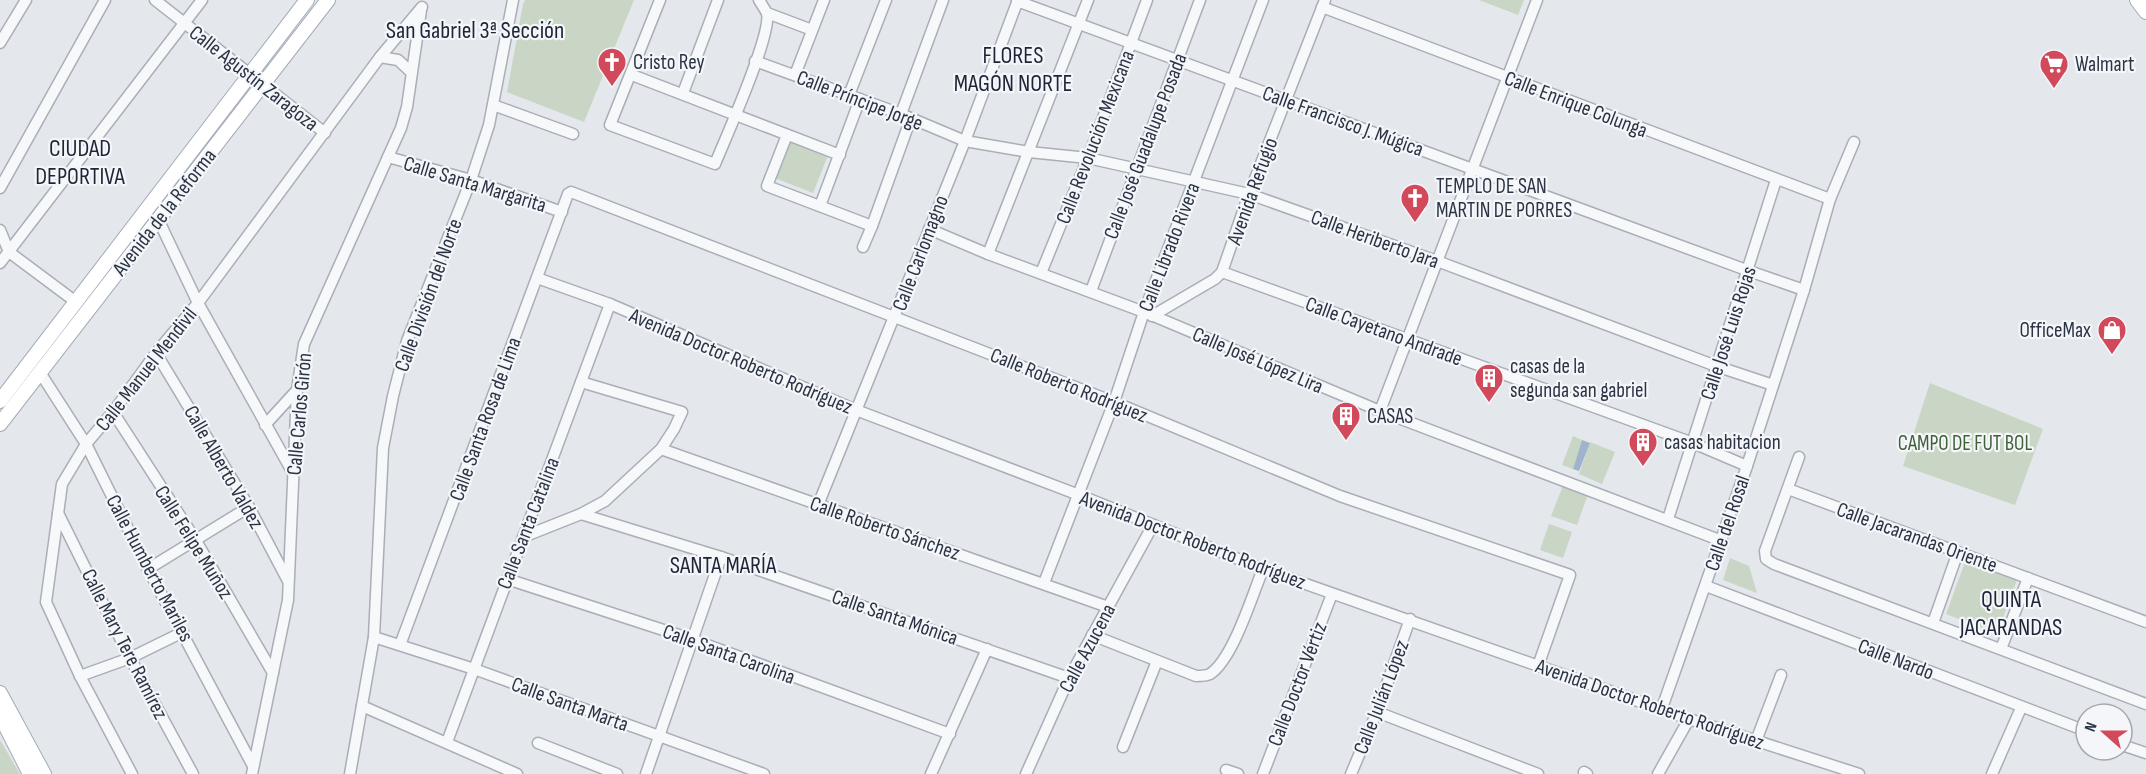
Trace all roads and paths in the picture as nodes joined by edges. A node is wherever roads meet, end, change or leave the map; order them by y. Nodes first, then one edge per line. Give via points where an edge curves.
1 (26, 0) edge
2 (105, 0) edge
3 (155, 0) edge
4 (202, 0) edge
5 (307, 0) edge
6 (328, 0) edge
7 (513, 0) edge
8 (660, 0) edge
9 (718, 0) edge
10 (824, 0) edge
11 (886, 0) edge
12 (943, 0) edge
13 (1088, 0) edge
14 (1146, 0) edge
15 (1200, 0) edge
16 (1263, 0) edge
17 (1537, 0) edge
18 (2137, 0) edge
19 (1018, 1) edge
20 (422, 3) edge
21 (763, 4) edge
22 (1323, 4) edge
23 (2146, 12) edge
24 (185, 23) junction
25 (1079, 24) junction
26 (812, 30) junction
27 (0, 43) edge
28 (1131, 44) junction
29 (380, 57) junction
30 (1178, 60) junction
31 (755, 61) junction
32 (411, 72) junction
33 (250, 74) junction
34 (632, 75) junction
35 (795, 75) junction
36 (1508, 78) junction
37 (1233, 81) junction
38 (263, 84) junction
39 (683, 93) junction
40 (855, 97) junction
41 (1286, 101) junction
42 (493, 105) junction
43 (735, 114) junction
44 (906, 116) junction
45 (326, 133) junction
46 (573, 134) dead end
47 (787, 135) junction
48 (965, 141) junction
49 (1854, 142) dead end
50 (1029, 152) junction
51 (840, 155) junction
52 (388, 157) junction
53 (1088, 158) junction
54 (1137, 167) junction
55 (1472, 169) junction
56 (471, 180) junction
57 (1776, 180) junction
58 (1194, 181) junction
59 (0, 188) edge
60 (569, 193) joint
61 (1249, 194) junction
62 (1830, 200) junction
63 (820, 206) junction
64 (562, 212) junction
65 (158, 219) junction
66 (872, 226) junction
67 (929, 229) junction
68 (0, 230) edge
69 (863, 247) dead end
70 (9, 252) junction
71 (988, 254) junction
72 (1437, 261) junction
73 (0, 263) edge
74 (1749, 271) junction
75 (1222, 272) junction
76 (1041, 273) junction
77 (537, 278) junction
78 (1804, 290) junction
79 (1091, 291) junction
80 (76, 302) junction
81 (198, 303) junction
82 (610, 304) junction
83 (1148, 314) junction
84 (895, 316) junction
85 (1408, 340) junction
86 (156, 352) junction
87 (1716, 366) junction
88 (41, 374) junction
89 (581, 382) junction
90 (1773, 385) junction
91 (297, 390) junction
92 (0, 401) edge
93 (1114, 402) junction
94 (856, 410) junction
95 (1380, 411) junction
96 (113, 412) junction
97 (0, 424) edge
98 (265, 425) junction
99 (1693, 443) junction
100 (86, 444) junction
101 (661, 449) junction
102 (1799, 457) dead end
103 (1747, 466) junction
104 (294, 474) junction
105 (1788, 489) junction
106 (1079, 495) junction
107 (818, 505) junction
108 (249, 507) junction
109 (58, 513) junction
110 (580, 514) junction
111 (1668, 519) junction
112 (1153, 525) junction
113 (523, 537) junction
114 (195, 539) junction
115 (1722, 541) junction
116 (1958, 552) junction
117 (721, 557) junction
118 (148, 569) junction
119 (1263, 569) junction
120 (2028, 578) junction
121 (507, 579) junction
122 (289, 582) junction
123 (1044, 583) junction
124 (1706, 586) junction
125 (1332, 594) junction
126 (1108, 607) junction
127 (1410, 619) junction
128 (2146, 622) edge
129 (1933, 623) junction
130 (183, 632) junction
131 (1092, 635) junction
132 (374, 637) junction
133 (691, 639) junction
134 (400, 645) junction
135 (987, 649) junction
136 (2001, 649) junction
137 (130, 658) junction
138 (1156, 661) junction
139 (1538, 666) junction
140 (474, 669) junction
141 (273, 673) junction
142 (1781, 675) dead end
143 (80, 676) junction
144 (1069, 678) junction
145 (0, 693) edge
146 (2146, 704) edge
147 (362, 706) junction
148 (1662, 708) junction
149 (2021, 708) junction
150 (1377, 712) junction
151 (0, 715) edge
152 (1689, 719) junction
153 (2074, 728) edge
154 (950, 734) junction
155 (660, 736) junction
156 (1756, 741) junction
157 (447, 742) junction
158 (538, 743) dead end
159 (1123, 747) dead end
160 (252, 770) edge
161 (1227, 770) dead end
162 (30, 774) edge
163 (44, 774) edge
164 (132, 774) edge
165 (193, 774) edge
166 (350, 774) edge
167 (517, 774) edge
168 (616, 774) edge
169 (646, 774) edge
170 (764, 774) edge
171 (931, 774) edge
172 (1026, 774) edge
173 (1238, 774) edge
174 (1263, 774) edge
175 (1351, 774) edge
176 (1538, 774) edge
177 (1658, 774) edge
178 (1859, 774) edge
179 (1992, 774) edge

1 - 27 street
2 - 59 street
3 - 24 street, Calle Agustín Zaragoza
4 - 24 street
5 - 33 main road, Avenida de la Reforma
6 - 38 main road, Avenida de la Reforma
7 - 42 street, Calle División del Norte
8 - 34 street
9 - 39 street
10 - 26 street
11 - 40 street
12 - 44 street
13 - 25 street
14 - 28 street, Calle Revolución Mexicana
15 - 30 street, Calle José Guadalupe Posada
16 - 37 street, Calle Librado Rivera
17 - 36 street
18 - 23 main road
19 - 25 street, Calle Francisco J. Múgica
19 - 48 street, Calle Carlomagno
20 - 29 street, Calle Manuel Mendivil
20 - 32 street, Calle Carlos Girón
21 - 26 street
21 - 31 street via 768,25
22 - 36 street, Calle Enrique Colunga
22 - 41 street, Avenida Refugio
24 - 33 street, Calle Agustín Zaragoza
24 - 70 street
25 - 28 street, Calle Francisco J. Múgica
25 - 50 street
26 - 35 street
28 - 30 street, Calle Francisco J. Múgica
28 - 53 street, Calle Revolución Mexicana
29 - 32 street via 398,60
29 - 45 street, Calle Manuel Mendivil
30 - 37 street, Calle Francisco J. Múgica
30 - 54 street, Calle José Guadalupe Posada
31 - 35 street, Calle Príncipe Jorge
31 - 43 street
32 - 52 street, Calle Carlos Girón via 401,128
33 - 38 street, Calle Agustín Zaragoza
33 - 80 main road, Avenida de la Reforma
34 - 39 street
34 - 43 street via 610,125 715,164
35 - 40 street, Calle Príncipe Jorge
36 - 55 street
36 - 57 street, Calle Enrique Colunga
37 - 41 street, Calle Francisco J. Múgica
37 - 58 street, Calle Librado Rivera
38 - 45 street, Calle Agustín Zaragoza
38 - 65 main road, Avenida de la Reforma
39 - 43 street
40 - 44 street, Calle Príncipe Jorge
40 - 51 street
41 - 55 street, Calle Francisco J. Múgica
41 - 61 street, Avenida Refugio
42 - 46 street
42 - 56 street, Calle División del Norte
43 - 47 street
44 - 48 street, Calle Príncipe Jorge
44 - 66 street
45 - 81 street, Calle Manuel Mendivil
47 - 51 street
47 - 63 street via 766,186
48 - 50 street, Calle Heriberto Jara
48 - 67 street, Calle Carlomagno
49 - 62 street, Calle del Rosal
50 - 53 street, Calle Heriberto Jara
50 - 71 street
51 - 63 street
52 - 56 street, Calle Santa Margarita
52 - 91 street, Calle Carlos Girón via 304,344
53 - 54 street, Calle Heriberto Jara
53 - 76 street, Calle Revolución Mexicana
54 - 58 street, Calle Heriberto Jara
54 - 79 street, Calle José Guadalupe Posada
55 - 72 street
55 - 74 street, Calle Francisco J. Múgica
56 - 64 street, Calle Santa Margarita
56 - 132 street, Calle División del Norte via 407,341 393,396 383,448
57 - 62 street, Calle Enrique Colunga
57 - 74 street, Calle José Luis Rojas
58 - 61 street, Calle Heriberto Jara
58 - 83 street, Calle Librado Rivera
60 - 64 street, Calle Santa Rosa de Lima
60 - 84 street, Calle Roberto Rodríguez
61 - 72 street, Calle Heriberto Jara
61 - 75 street, Avenida Refugio
62 - 78 street, Calle del Rosal
63 - 66 street
64 - 77 street, Calle Santa Rosa de Lima
65 - 81 street
65 - 88 main road, Avenida de la Reforma
66 - 69 street
67 - 71 street, Calle José López Lira
67 - 84 street, Calle Carlomagno
68 - 70 street
70 - 73 street
70 - 80 street
71 - 76 street, Calle José López Lira
72 - 85 street
72 - 87 street, Calle Heriberto Jara
74 - 78 street, Calle Francisco J. Múgica
74 - 87 street, Calle José Luis Rojas
75 - 83 street, Avenida Refugio
75 - 85 street, Calle Cayetano Andrade
76 - 79 street, Calle José López Lira
77 - 82 street, Avenida Doctor Roberto Rodríguez
77 - 134 street, Calle Santa Rosa de Lima
78 - 90 street, Calle del Rosal
79 - 83 street, Calle José López Lira
80 - 92 main road, Avenida de la Reforma
81 - 86 street, Calle Manuel Mendivil
81 - 98 street
82 - 89 street, Calle Santa Catalina
82 - 94 street, Avenida Doctor Roberto Rodríguez
83 - 93 street, Calle Librado Rivera
83 - 95 street, Calle José López Lira
84 - 93 street, Calle Roberto Rodríguez
84 - 94 street, Calle Carlomagno
85 - 95 street
85 - 99 street, Calle Cayetano Andrade
86 - 96 street, Calle Manuel Mendivil
86 - 108 street, Calle Alberto Valdez
87 - 90 street, Calle Heriberto Jara
87 - 99 street, Calle José Luis Rojas
88 - 97 main road, Avenida de la Reforma
88 - 100 street, Calle Humberto Mariles
89 - 101 street via 682,412
89 - 113 street, Calle Santa Catalina
90 - 103 street, Calle del Rosal
91 - 98 street
91 - 104 street, Calle Carlos Girón
93 - 106 street, Calle Librado Rivera
93 - 139 street, Calle Roberto Rodríguez via 1340,496 1570,575
94 - 106 street, Avenida Doctor Roberto Rodríguez
94 - 107 street, Calle Carlomagno
95 - 111 street, Calle José López Lira
96 - 100 street, Calle Manuel Mendivil
96 - 114 street, Calle Felipe Muñoz
98 - 104 street
99 - 103 street, Calle Cayetano Andrade
99 - 111 street, Calle José Luis Rojas
100 - 109 street, Calle Manuel Mendivil via 62,484
100 - 118 street, Calle Humberto Mariles
101 - 107 street, Calle Roberto Sánchez
101 - 110 street via 605,501
102 - 105 street
103 - 115 street, Calle del Rosal
104 - 122 street, Calle Carlos Girón
105 - 116 street, Calle Jacarandas Oriente
105 - 129 street via 1765,551 1766,559
106 - 112 street, Avenida Doctor Roberto Rodríguez
106 - 123 street, Calle Librado Rivera
107 - 123 street, Calle Roberto Sánchez
108 - 114 street
108 - 122 street, Calle Alberto Valdez
109 - 137 street, Calle Mary Tere Ramírez
109 - 143 street, Calle Manuel Mendivil via 46,602
110 - 113 street
110 - 117 street, Calle Santa Mónica
111 - 115 street, Calle José López Lira
112 - 119 street, Avenida Doctor Roberto Rodríguez
112 - 126 street, Calle Azucena
113 - 121 street, Calle Santa Catalina
114 - 118 street
114 - 141 street, Calle Felipe Muñoz
115 - 124 street, Calle del Rosal
116 - 120 street, Calle Jacarandas Oriente
116 - 129 street
117 - 133 street
117 - 135 street, Calle Santa Mónica
118 - 130 street, Calle Humberto Mariles
119 - 125 street, Avenida Doctor Roberto Rodríguez
119 - 138 street via 1233,644 1209,675 1196,676
120 - 128 street, Calle Jacarandas Oriente
120 - 136 street
121 - 133 street, Calle Santa Carolina
121 - 140 street, Calle Santa Catalina
122 - 141 street, Calle Carlos Girón
123 - 126 street, Calle Roberto Sánchez
124 - 148 street, Calle del Rosal
124 - 149 street, Calle Nardo
125 - 127 street, Avenida Doctor Roberto Rodríguez
125 - 174 street, Calle Doctor Vértiz
126 - 131 street, Calle Azucena
127 - 139 street, Avenida Doctor Roberto Rodríguez
127 - 150 street, Calle Julián López
129 - 136 street
130 - 137 street
130 - 160 street, Calle Humberto Mariles
131 - 138 street
131 - 144 street, Calle Azucena
132 - 134 street, Calle Santa Marta
132 - 147 street, Calle División del Norte
133 - 154 street, Calle Santa Carolina
133 - 155 street
134 - 140 street, Calle Santa Marta
135 - 144 street, Calle Santa Mónica
135 - 154 street
136 - 146 street
137 - 143 street
137 - 165 street, Calle Mary Tere Ramírez
138 - 159 street
139 - 148 street, Avenida Doctor Roberto Rodríguez
140 - 155 street, Calle Santa Marta
140 - 157 street, Calle Santa Catalina
141 - 160 street, Calle Carlos Girón
142 - 156 street
143 - 164 street, Calle Manuel Mendivil
144 - 172 street, Calle Azucena
145 - 163 main road
147 - 157 street
147 - 166 street, Calle División del Norte
148 - 152 street, Avenida Doctor Roberto Rodríguez
149 - 153 street, Calle Nardo
149 - 179 street
150 - 175 street, Calle Julián López
150 - 176 street
151 - 162 main road
152 - 156 street, Avenida Doctor Roberto Rodríguez
152 - 177 street
154 - 171 street
155 - 169 street
155 - 170 street, Calle Santa Marta
156 - 178 street, Avenida Doctor Roberto Rodríguez
157 - 167 street
158 - 168 street
161 - 173 street

